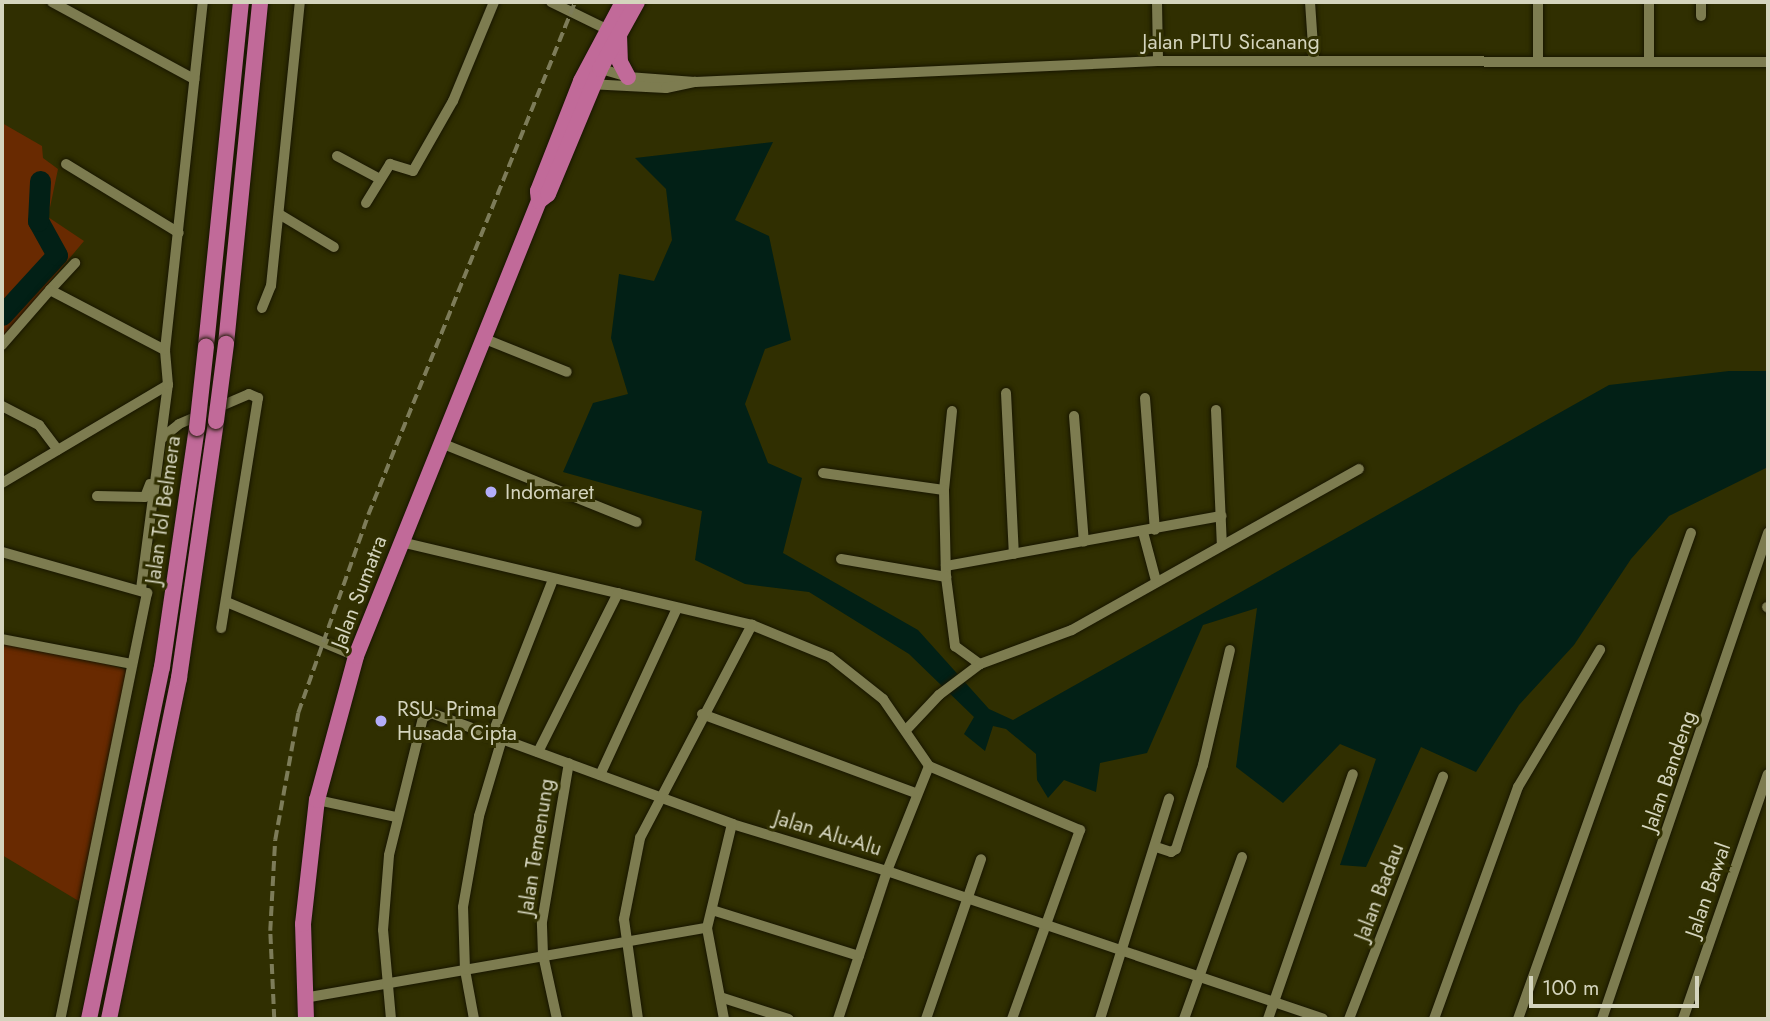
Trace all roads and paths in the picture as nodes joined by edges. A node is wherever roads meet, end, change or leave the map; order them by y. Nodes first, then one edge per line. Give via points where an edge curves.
1 (52, 2) edge
2 (203, 2) edge
3 (241, 2) edge
4 (260, 2) edge
5 (300, 2) edge
6 (494, 2) edge
7 (551, 2) edge
8 (623, 2) edge
9 (637, 2) edge
10 (1157, 2) edge
11 (1310, 2) edge
12 (1538, 2) edge
13 (1649, 2) edge
14 (1701, 2) edge
15 (568, 6) edge
16 (1701, 16) dead end
17 (613, 31) junction
18 (1158, 61) junction
19 (1314, 61) junction
20 (1538, 61) junction
21 (1649, 61) junction
22 (1768, 62) edge
23 (594, 67) junction
24 (628, 77) junction
25 (194, 79) junction
26 (695, 82) junction
27 (587, 84) junction
28 (337, 156) dead end
29 (66, 164) dead end
30 (380, 179) junction
31 (366, 203) dead end
32 (279, 214) junction
33 (179, 233) junction
34 (334, 247) dead end
35 (75, 263) dead end
36 (50, 290) junction
37 (262, 308) dead end
38 (485, 339) junction
39 (2, 345) edge
40 (165, 350) junction
41 (567, 372) dead end
42 (167, 388) junction
43 (1006, 393) dead end
44 (1145, 398) dead end
45 (2, 406) edge
46 (1216, 410) dead end
47 (952, 411) dead end
48 (1074, 416) dead end
49 (162, 436) junction
50 (441, 443) junction
51 (58, 450) junction
52 (1359, 469) dead end
53 (823, 473) dead end
54 (156, 482) junction
55 (2, 483) edge
56 (944, 490) junction
57 (97, 496) dead end
58 (1221, 516) junction
59 (637, 522) dead end
60 (1149, 531) junction
61 (1691, 533) dead end
62 (1768, 533) edge
63 (401, 542) junction
64 (1084, 542) junction
65 (1222, 545) junction
66 (2, 552) edge
67 (1014, 554) junction
68 (841, 559) dead end
69 (946, 572) junction
70 (553, 579) junction
71 (1156, 581) junction
72 (141, 589) junction
73 (618, 593) junction
74 (229, 603) junction
75 (677, 608) junction
76 (752, 625) junction
77 (221, 628) dead end
78 (2, 639) edge
79 (1230, 650) dead end
80 (1600, 650) dead end
81 (356, 656) junction
82 (132, 664) junction
83 (980, 664) junction
84 (702, 713) junction
85 (907, 729) junction
86 (497, 737) junction
87 (538, 752) junction
88 (569, 763) junction
89 (929, 766) junction
90 (1353, 774) dead end
91 (1768, 774) edge
92 (600, 775) junction
93 (1443, 777) dead end
94 (916, 793) junction
95 (660, 794) junction
96 (317, 800) junction
97 (1169, 800) dead end
98 (396, 817) junction
99 (732, 824) junction
100 (1156, 847) junction
101 (1242, 857) dead end
102 (981, 859) dead end
103 (887, 871) junction
104 (967, 898) junction
105 (712, 910) junction
106 (1043, 924) junction
107 (707, 928) junction
108 (624, 945) junction
109 (1123, 951) junction
110 (543, 956) junction
111 (859, 956) junction
112 (465, 970) junction
113 (1198, 977) junction
114 (385, 985) junction
115 (720, 997) junction
116 (304, 998) junction
117 (1274, 1003) junction
118 (60, 1019) edge
119 (89, 1019) edge
120 (109, 1019) edge
121 (306, 1019) edge
122 (391, 1019) edge
123 (474, 1019) edge
124 (557, 1019) edge
125 (638, 1019) edge
126 (724, 1019) edge
127 (789, 1019) edge
128 (838, 1019) edge
129 (926, 1019) edge
130 (1012, 1019) edge
131 (1100, 1019) edge
132 (1184, 1019) edge
133 (1268, 1019) edge
134 (1323, 1019) edge
135 (1349, 1019) edge
136 (1434, 1019) edge
137 (1518, 1019) edge
138 (1602, 1019) edge
139 (1683, 1019) edge

1 - 25 street
2 - 25 street
3 - 119 highway, Jalan Tol Belmera, bridge via 197,428 152,720
4 - 120 highway, Jalan Tol Belmera, bridge via 226,344 177,691
5 - 32 street
6 - 30 street via 453,101 413,171 390,164
7 - 15 street
8 - 17 highway, Jalan Sumatra
9 - 17 highway, Jalan Sumatra
10 - 18 street
11 - 19 street
12 - 20 street
13 - 21 street
14 - 16 street
15 - 17 street
17 - 23 highway, Jalan Sumatra
17 - 24 highway
18 - 19 street, Jalan PLTU Sicanang
18 - 26 street, Jalan PLTU Sicanang
19 - 20 street, Jalan PLTU Sicanang
20 - 21 street, Jalan PLTU Sicanang
21 - 22 street, Jalan PLTU Sicanang
23 - 24 street, Jalan PLTU Sicanang
23 - 27 highway, Jalan Sumatra
24 - 26 street, Jalan PLTU Sicanang
25 - 33 street
26 - 27 street, Jalan PLTU Sicanang via 666,88
27 - 38 highway, Jalan Sumatra via 548,194 539,201
28 - 30 street
29 - 33 street
30 - 31 street
32 - 34 street
32 - 37 street via 271,286
33 - 40 street
35 - 36 street
36 - 39 street
36 - 40 street
38 - 41 street
38 - 50 highway, Jalan Sumatra
40 - 42 street
42 - 49 street
42 - 51 street
43 - 67 street
44 - 60 street
45 - 51 street via 39,425
46 - 58 street
47 - 56 street
48 - 64 street
49 - 54 street
49 - 74 street via 249,394 258,398 233,541
50 - 59 street
50 - 63 highway, Jalan Sumatra
51 - 55 street
52 - 65 street
53 - 56 street
54 - 57 street via 150,484 145,497
54 - 72 street
56 - 69 street
58 - 60 street
58 - 65 street
60 - 64 street
60 - 71 street
61 - 137 street
62 - 138 street, Jalan Bandeng
63 - 70 street
63 - 81 highway, Jalan Sumatra
64 - 67 street
65 - 71 street
66 - 72 street
67 - 69 street
68 - 69 street
69 - 83 street via 955,646
70 - 73 street
70 - 86 street
71 - 83 street via 1072,630
72 - 82 street via 147,594
73 - 75 street
73 - 87 street
74 - 77 street
74 - 81 street
75 - 76 street
75 - 92 street
76 - 84 street
76 - 85 street via 830,657 883,699
78 - 82 street
79 - 100 street via 1203,765 1176,849
80 - 136 street via 1518,788
81 - 96 highway, Jalan Sumatra
82 - 118 street
83 - 85 street via 939,695
84 - 94 street
84 - 95 street
85 - 89 street
86 - 87 street, Jalan Alu-Alu
86 - 98 street, Jalan Alu-Alu via 439,715 425,715
86 - 112 street via 466,883
87 - 88 street, Jalan Alu-Alu
88 - 92 street, Jalan Alu-Alu
88 - 110 street, Jalan Temenung via 544,898
89 - 94 street
89 - 106 street via 1080,830
90 - 117 street
91 - 139 street, Jalan Bawal
92 - 95 street, Jalan Alu-Alu
93 - 135 street, Jalan Badau
94 - 103 street
95 - 99 street, Jalan Alu-Alu
95 - 108 street via 640,838 631,875
96 - 98 street
96 - 116 highway, Jalan Sumatra via 303,925
97 - 100 street
98 - 114 street via 384,905
99 - 103 street, Jalan Alu-Alu
99 - 105 street
100 - 109 street
101 - 113 street
102 - 104 street
103 - 104 street, Jalan Alu-Alu
103 - 111 street
104 - 106 street, Jalan Alu-Alu
104 - 129 street
105 - 107 street
105 - 111 street
106 - 109 street, Jalan Alu-Alu
106 - 130 street
107 - 108 street
107 - 115 street
108 - 110 street
108 - 125 street
109 - 113 street, Jalan Alu-Alu
109 - 131 street
110 - 112 street
110 - 124 street, Jalan Temenung
111 - 128 street
112 - 114 street
112 - 123 street
113 - 117 street, Jalan Alu-Alu
113 - 132 street
114 - 116 street
114 - 122 street
115 - 126 street
115 - 127 street
116 - 121 highway, Jalan Sumatra
117 - 133 street
117 - 134 street, Jalan Alu-Alu

